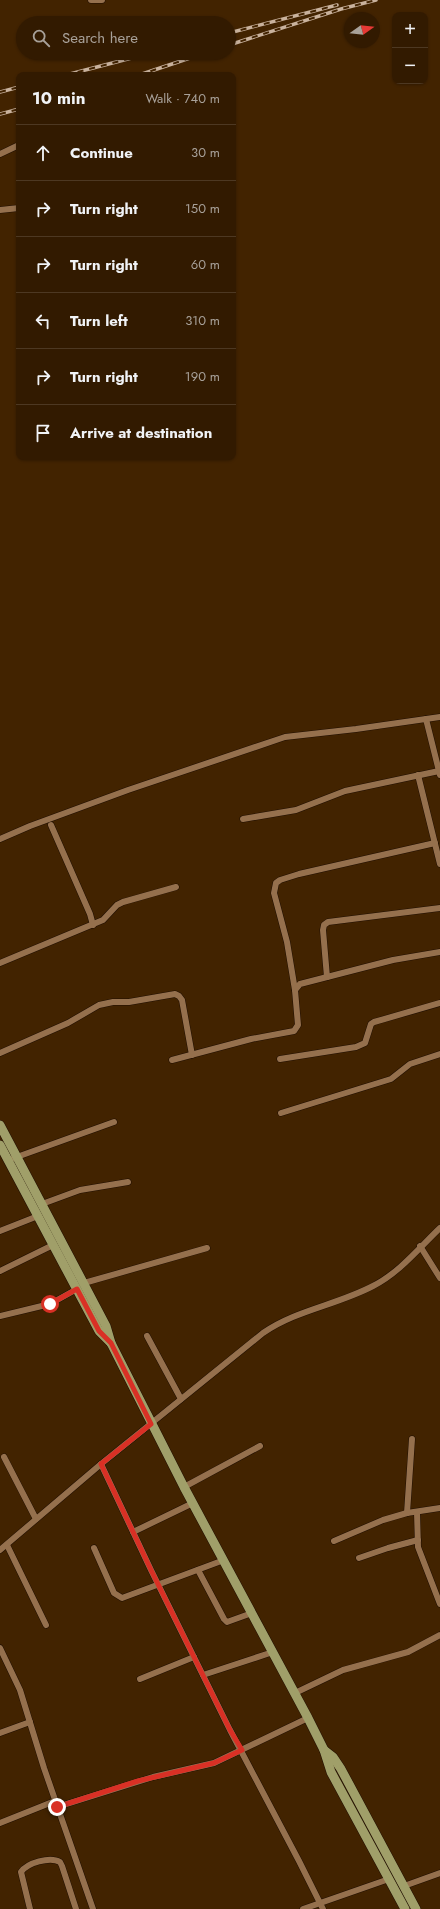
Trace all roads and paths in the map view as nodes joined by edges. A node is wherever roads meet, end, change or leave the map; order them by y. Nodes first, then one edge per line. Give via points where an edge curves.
1 (91, 0) edge
2 (102, 0) edge
3 (16, 146) edge
4 (0, 154) edge
5 (16, 208) edge
6 (0, 210) edge
7 (440, 717) edge
8 (426, 719) junction
9 (439, 773) edge
10 (418, 775) junction
11 (243, 819) dead end
12 (52, 825) dead end
13 (0, 839) edge
14 (435, 842) junction
15 (440, 864) edge
16 (176, 887) dead end
17 (440, 908) edge
18 (93, 925) junction
19 (440, 952) edge
20 (0, 962) edge
21 (327, 977) junction
22 (295, 990) junction
23 (440, 1003) edge
24 (0, 1053) edge
25 (440, 1054) edge
26 (192, 1055) junction
27 (280, 1059) dead end
28 (172, 1060) dead end
29 (281, 1113) dead end
30 (114, 1122) dead end
31 (0, 1125) edge
32 (0, 1145) edge
33 (12, 1158) junction
34 (128, 1182) dead end
35 (42, 1204) junction
36 (38, 1216) junction
37 (440, 1228) edge
38 (0, 1231) edge
39 (53, 1244) junction
40 (420, 1246) junction
41 (207, 1248) dead end
42 (0, 1271) edge
43 (440, 1278) edge
44 (80, 1286) junction
45 (0, 1316) edge
46 (146, 1336) dead end
47 (181, 1399) junction
48 (151, 1424) junction
49 (412, 1439) dead end
50 (260, 1446) dead end
51 (4, 1457) dead end
52 (101, 1464) junction
53 (184, 1487) junction
54 (193, 1503) junction
55 (440, 1508) edge
56 (418, 1512) junction
57 (407, 1513) junction
58 (36, 1519) junction
59 (133, 1532) junction
60 (418, 1540) junction
61 (334, 1541) dead end
62 (7, 1545) junction
63 (94, 1548) dead end
64 (0, 1550) edge
65 (359, 1558) dead end
66 (224, 1560) junction
67 (198, 1570) junction
68 (159, 1585) junction
69 (440, 1604) edge
70 (252, 1613) junction
71 (46, 1624) dead end
72 (440, 1635) edge
73 (0, 1648) edge
74 (273, 1652) junction
75 (194, 1657) junction
76 (203, 1676) junction
77 (140, 1678) dead end
78 (295, 1693) junction
79 (308, 1718) junction
80 (30, 1722) junction
81 (0, 1733) edge
82 (242, 1750) junction
83 (324, 1750) junction
84 (56, 1804) junction
85 (0, 1823) edge
86 (440, 1873) edge
87 (389, 1879) junction
88 (404, 1886) junction
89 (321, 1906) edge
90 (30, 1909) edge
91 (76, 1909) edge
92 (93, 1909) edge
93 (303, 1909) edge
94 (405, 1909) edge
95 (416, 1909) edge

1 - 2 street
3 - 4 street
5 - 6 street
7 - 8 street
8 - 9 street
8 - 13 street via 285,737 128,790
9 - 10 street
10 - 11 street via 345,791 296,810
10 - 14 street
12 - 18 street
14 - 15 street
14 - 22 street via 299,874 276,883 274,893 287,942
16 - 18 street via 123,902 103,920
17 - 21 street via 328,922 323,930
18 - 20 street
19 - 21 street via 393,960
21 - 22 street via 300,984
22 - 26 street via 298,1025 294,1031 251,1039
23 - 27 street via 374,1022 365,1043 356,1047
24 - 26 street via 68,1023 99,1005 175,994 182,1000
25 - 29 street via 410,1064 391,1079
26 - 28 street
30 - 33 street
31 - 33 main road
32 - 33 main road
33 - 35 main road
33 - 36 main road
34 - 35 street via 80,1190
35 - 44 main road
36 - 38 street
36 - 39 main road
37 - 40 street
39 - 42 street
39 - 44 main road
40 - 43 street
40 - 47 street via 396,1270 373,1286 272,1327
41 - 44 street
44 - 45 street via 50,1304
44 - 48 main road via 106,1326 111,1343
46 - 47 street
47 - 48 street
48 - 52 street
48 - 53 main road
49 - 57 street
50 - 53 street
51 - 58 street
52 - 58 street
52 - 59 street
53 - 54 main road
54 - 59 street
54 - 66 main road
55 - 56 street
56 - 57 street
56 - 60 street
57 - 61 street via 383,1520
58 - 62 street
59 - 68 street
60 - 65 street
60 - 69 street via 421,1556
62 - 64 street
62 - 71 street
63 - 68 street via 114,1593 118,1596 127,1597
66 - 67 street
66 - 70 main road
67 - 68 street
67 - 70 street via 227,1622
68 - 75 street
70 - 74 main road
72 - 78 street via 408,1652 343,1670
73 - 80 street via 20,1690
74 - 76 street
74 - 78 main road
75 - 76 street
75 - 77 street
76 - 82 street
78 - 79 main road
79 - 82 street
79 - 83 main road
80 - 81 street
80 - 84 street
82 - 84 street via 214,1763
82 - 89 street
83 - 87 main road via 331,1772
83 - 88 main road via 333,1757 341,1769
84 - 85 street
84 - 92 street
86 - 88 street
87 - 89 street
87 - 94 main road
88 - 95 main road
89 - 93 street
90 - 91 street via 21,1872 26,1866 53,1860 60,1862 62,1866

